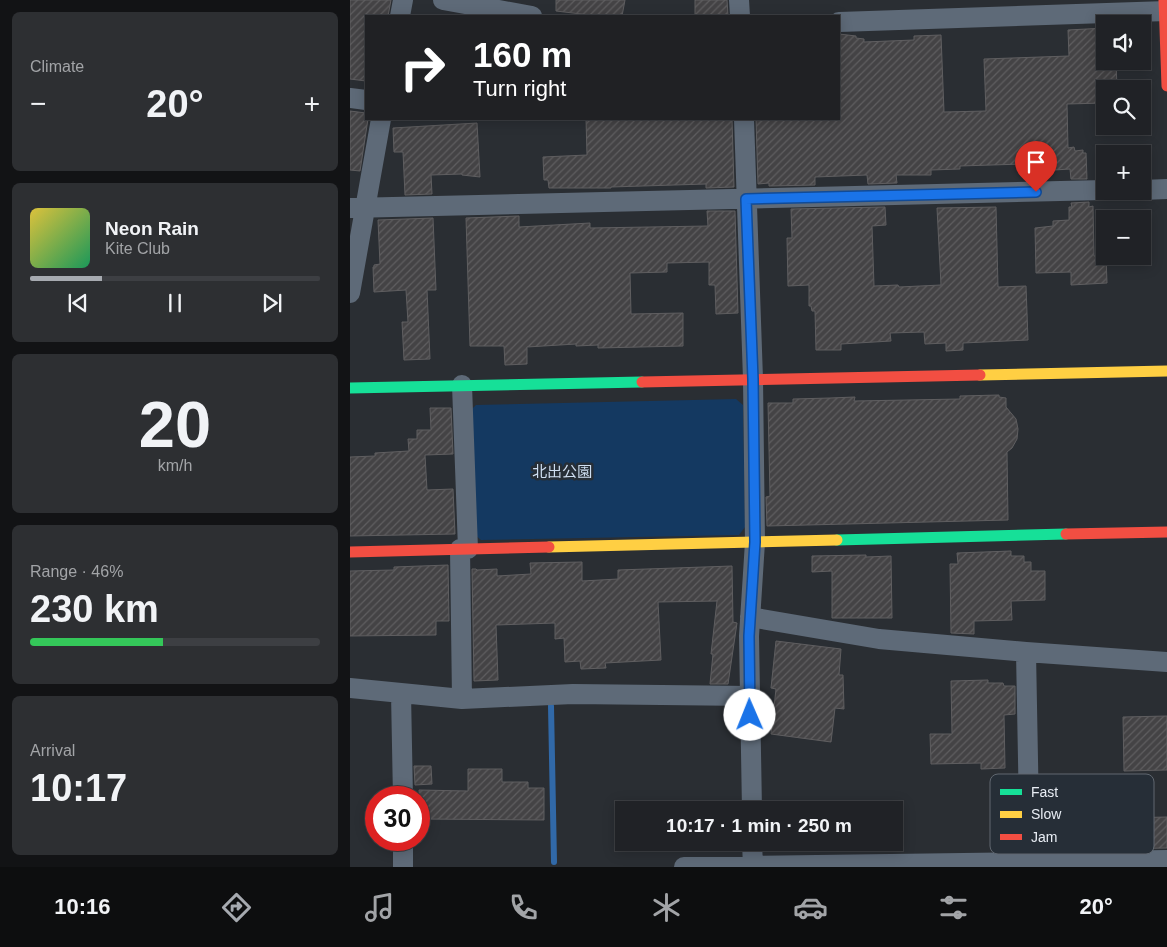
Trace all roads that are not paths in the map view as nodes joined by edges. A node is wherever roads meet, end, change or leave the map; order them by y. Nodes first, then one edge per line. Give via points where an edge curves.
1 (403, 0) edge
2 (443, 0) edge
3 (740, 0) edge
4 (1165, 8) edge
5 (400, 15) edge
6 (526, 15) edge
7 (740, 15) edge
8 (840, 22) edge
9 (1167, 86) edge
10 (350, 98) edge
11 (365, 100) edge
12 (381, 120) edge
13 (744, 120) edge
14 (1167, 189) edge
15 (1096, 190) edge
16 (1151, 190) edge
17 (746, 199) junction
18 (358, 208) edge
19 (350, 293) edge
20 (1167, 371) edge
21 (753, 379) junction
22 (462, 385) junction
23 (350, 388) edge
24 (1167, 532) edge
25 (755, 542) junction
26 (464, 549) junction
27 (350, 552) edge
28 (750, 618) junction
29 (1026, 652) junction
30 (1167, 662) edge
31 (350, 688) edge
32 (401, 693) junction
33 (750, 696) junction
34 (462, 699) junction
35 (1028, 774) edge
36 (402, 786) edge
37 (752, 801) edge
38 (403, 851) edge
39 (752, 851) edge
40 (1167, 860) edge
41 (1030, 864) edge
42 (752, 866) edge
43 (403, 867) edge
44 (684, 867) edge

1 - 5 street
2 - 6 street
3 - 7 street
4 - 8 street
4 - 9 street
10 - 11 street
12 - 18 street
13 - 17 street
14 - 16 street
15 - 17 street
17 - 18 street
17 - 21 street
18 - 19 street
20 - 21 street
21 - 22 street
21 - 25 street
22 - 23 street
22 - 26 street
24 - 25 street
25 - 26 street
25 - 28 street
26 - 27 street
26 - 34 street
28 - 29 street via 879,639
28 - 33 street
29 - 30 street
29 - 35 street
31 - 32 street
32 - 34 street
32 - 36 street
33 - 34 street via 573,694
33 - 37 street
38 - 43 street
39 - 42 street
40 - 41 street
41 - 42 street
42 - 44 street

